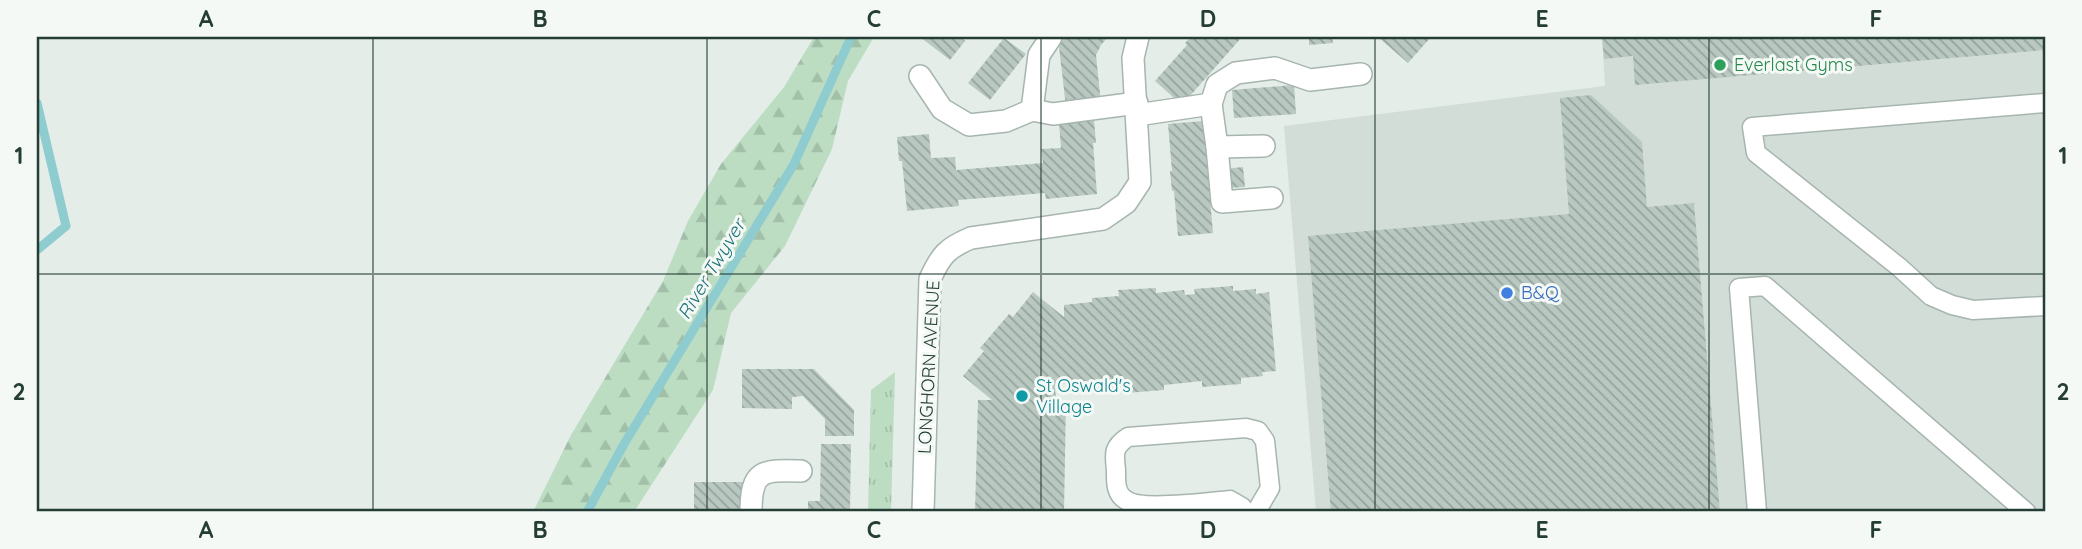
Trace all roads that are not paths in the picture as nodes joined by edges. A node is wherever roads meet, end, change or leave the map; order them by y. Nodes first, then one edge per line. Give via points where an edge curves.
1 (1051, 37) edge
2 (1138, 37) edge
3 (1360, 74) dead end
4 (920, 76) dead end
5 (2045, 103) edge
6 (1210, 104) junction
7 (1137, 109) junction
8 (1032, 110) junction
9 (1264, 146) dead end
10 (1217, 148) junction
11 (1272, 198) dead end
12 (2045, 306) edge
13 (801, 471) dead end
14 (751, 512) edge
15 (923, 512) edge
16 (1246, 512) edge
17 (1256, 512) edge
18 (1757, 512) edge
19 (2026, 512) edge

1 - 8 street via 1039,55
2 - 7 street, LONGHORN AVENUE via 1133,58
3 - 6 street via 1310,80 1275,68 1236,72 1217,85
4 - 8 street via 942,109 969,125 1006,121
5 - 12 lane via 1752,127 1756,153 1931,296 1973,310
6 - 7 street
6 - 10 street
7 - 8 street via 1053,114
7 - 15 street, LONGHORN AVENUE via 1139,181 1126,203 1103,219 971,238 953,245 940,258 930,278
9 - 10 street
10 - 11 street via 1222,202
13 - 14 street via 769,471 755,480
16 - 17 lane via 1230,500 1140,506 1125,500 1117,491 1114,453 1128,438 1245,428 1258,432 1265,441 1270,488
18 - 19 lane via 1739,288 1765,286

